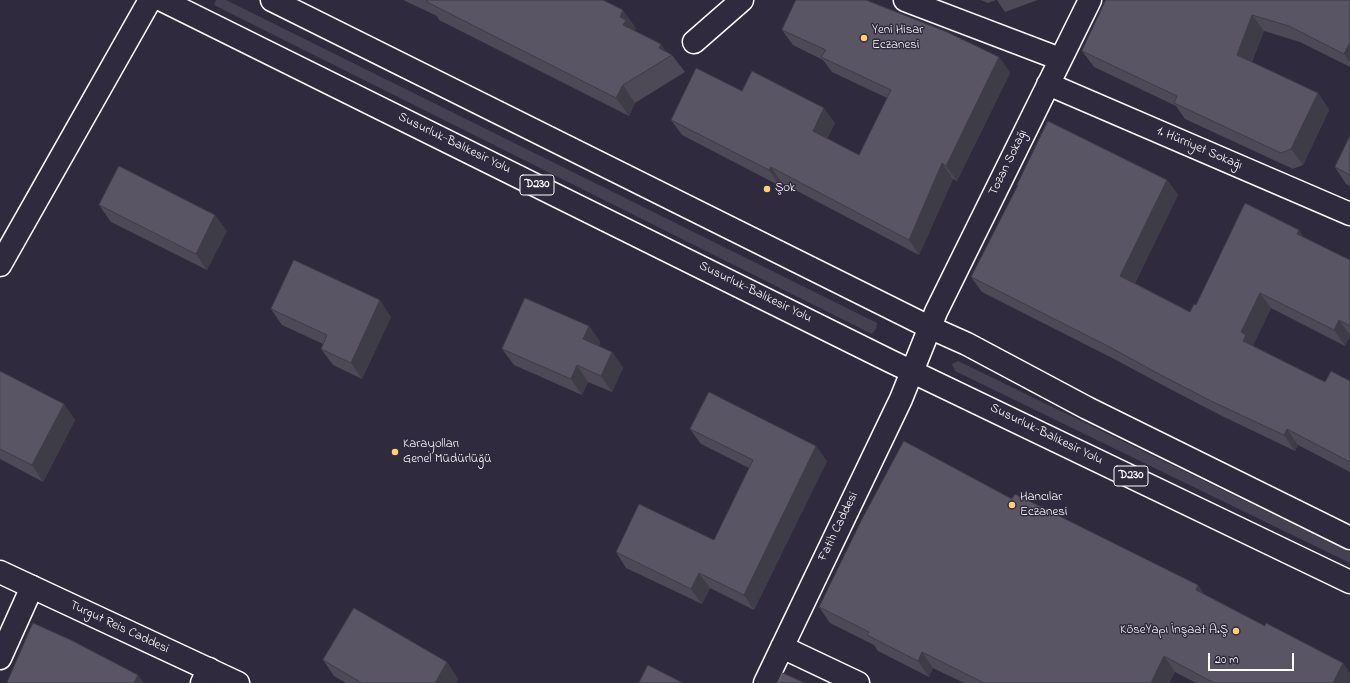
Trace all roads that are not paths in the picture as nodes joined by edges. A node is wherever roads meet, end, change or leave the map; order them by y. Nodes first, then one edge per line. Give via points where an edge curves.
1 (150, 0) edge
2 (162, 0) edge
3 (272, 0) edge
4 (742, 0) edge
5 (905, 0) edge
6 (1090, 0) edge
7 (694, 42) dead end
8 (1060, 59) junction
9 (1048, 84) junction
10 (1350, 214) edge
11 (0, 265) edge
12 (929, 327) junction
13 (912, 371) junction
14 (1350, 538) edge
15 (0, 572) edge
16 (1350, 582) edge
17 (32, 587) junction
18 (782, 647) junction
19 (0, 658) edge
20 (206, 676) edge
21 (238, 683) edge
22 (765, 683) edge
23 (858, 683) edge

1 - 11 main road
2 - 13 main road, Susurluk-Balıkesir Yolu / D230
3 - 12 main road
4 - 7 main road
5 - 8 main road
6 - 8 main road, Tozan Sokağı
8 - 9 main road, Tozan Sokağı
9 - 10 main road, 1. Hürriyet Sokağı
9 - 12 main road, Tozan Sokağı
12 - 13 main road, Tozan Sokağı
12 - 14 main road
13 - 16 main road, Susurluk-Balıkesir Yolu / D230
13 - 18 main road, Fatih Caddesi
15 - 17 main road, Turgut Reis Caddesi
17 - 19 main road
17 - 20 main road, Turgut Reis Caddesi
18 - 22 main road, Fatih Caddesi
18 - 23 main road
20 - 21 main road, Turgut Reis Caddesi

